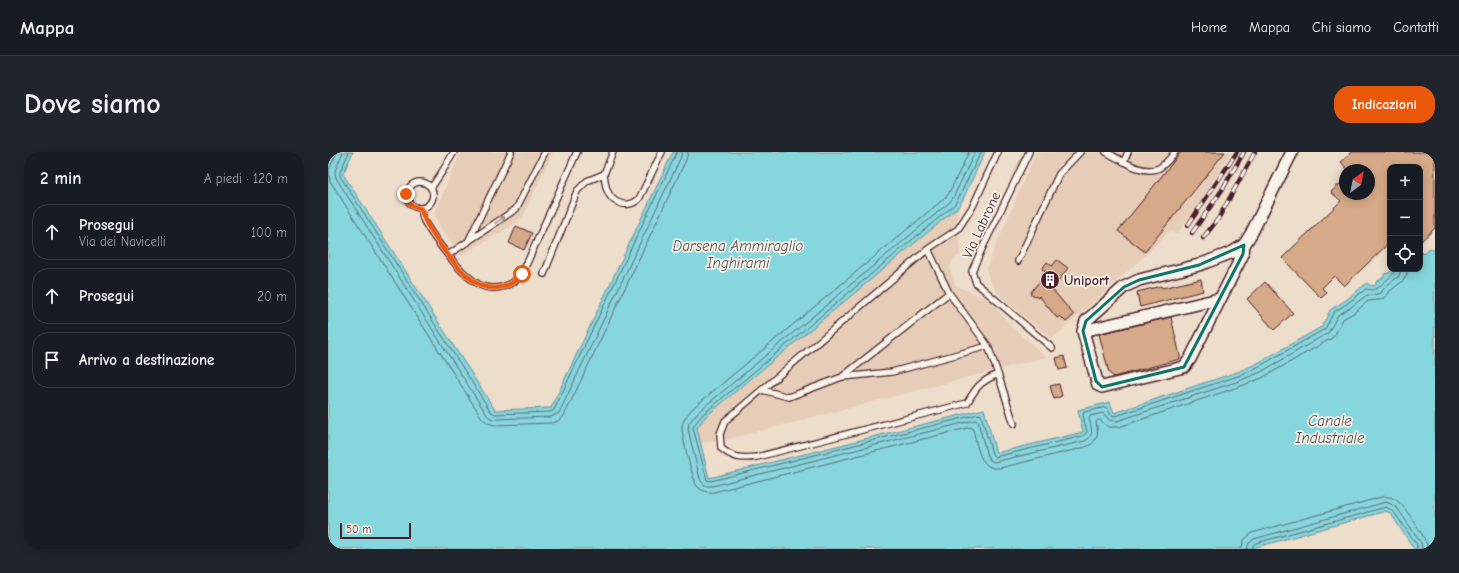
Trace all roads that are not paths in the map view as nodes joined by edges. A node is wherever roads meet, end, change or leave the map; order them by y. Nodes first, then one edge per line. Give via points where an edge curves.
1 (454, 152) edge
2 (511, 152) edge
3 (545, 152) edge
4 (577, 152) edge
5 (613, 152) edge
6 (662, 152) edge
7 (998, 152) edge
8 (1028, 152) edge
9 (1080, 152) edge
10 (1106, 152) edge
11 (1128, 152) edge
12 (1175, 152) edge
13 (1292, 152) edge
14 (1124, 161) junction
15 (604, 174) junction
16 (431, 188) junction
17 (421, 209) junction
18 (467, 242) junction
19 (1244, 245) junction
20 (928, 248) junction
21 (448, 255) junction
22 (1018, 261) dead end
23 (544, 274) dead end
24 (948, 293) junction
25 (1219, 299) junction
26 (1083, 331) junction
27 (988, 346) junction
28 (1052, 348) dead end
29 (998, 374) junction
30 (842, 377) junction
31 (762, 390) junction
32 (1014, 424) dead end

1 - 16 lane
2 - 18 lane
18 -> 3 lane via 516,209
4 - 21 lane via 522,274 512,285 496,288 482,286 464,273
5 - 15 lane
6 - 15 lane via 639,199 634,204 627,205 611,198
7 - 20 lane via 973,206 958,229
8 - 28 lane, Via Labrone via 972,271 976,283
9 - 22 lane via 1059,174
10 - 14 lane
11 - 14 lane
12 - 14 lane via 1159,168 1151,170 1142,170
13 - 19 street
15 - 23 lane via 587,181 577,191
16 - 17 lane via 432,202
16 - 17 lane via 418,182 408,188 406,194 409,204
17 - 21 lane via 423,219
18 - 21 lane
19 - 25 street via 1243,254
19 - 26 street via 1199,265 1139,280 1124,287 1086,321
20 - 24 lane
20 - 31 lane
24 - 27 lane
24 - 30 lane
25 - 26 street
25 - 26 street via 1190,359 1184,366 1102,386 1096,382
27 - 29 lane
27 - 30 lane via 892,372
29 - 31 lane via 977,386 967,403 757,457 743,459 728,454 721,448 720,434 725,421
29 - 32 lane
30 - 31 lane via 789,398

